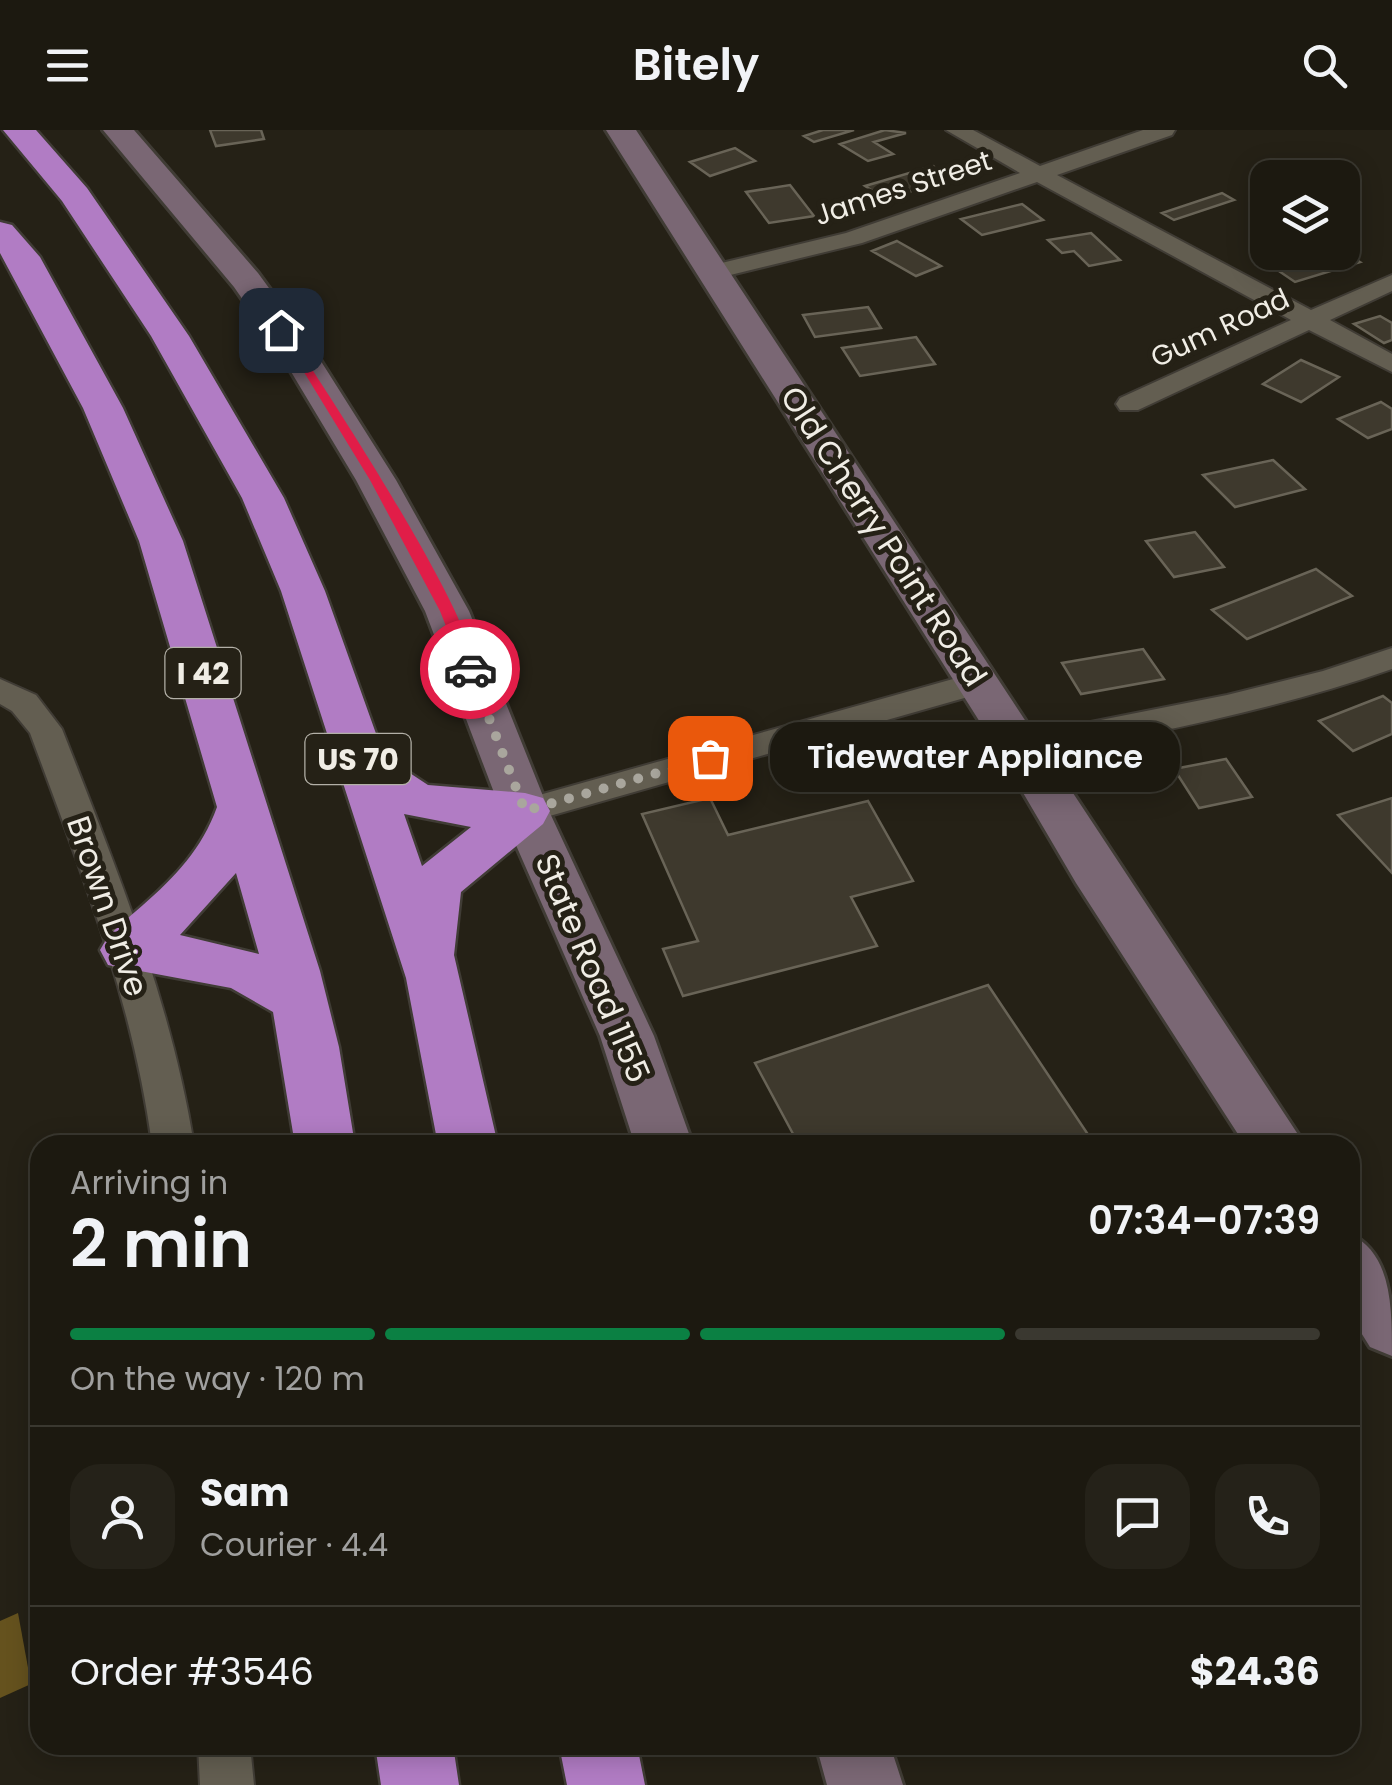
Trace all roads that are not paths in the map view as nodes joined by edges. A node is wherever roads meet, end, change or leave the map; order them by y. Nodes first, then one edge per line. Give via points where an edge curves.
1 (19, 130) edge
2 (118, 130) edge
3 (621, 130) edge
4 (957, 130) edge
5 (1164, 130) edge
6 (1040, 174) junction
7 (0, 232) edge
8 (714, 272) junction
9 (1392, 282) edge
10 (1309, 320) junction
11 (1392, 364) edge
12 (1129, 404) dead end
13 (1392, 658) edge
14 (978, 683) junction
15 (0, 690) edge
16 (1020, 748) junction
17 (359, 762) junction
18 (243, 804) junction
19 (525, 811) junction
20 (127, 950) junction
21 (434, 978) junction
22 (300, 1001) junction
23 (171, 1135) edge
24 (323, 1135) edge
25 (466, 1135) edge
26 (661, 1135) edge
27 (1270, 1135) edge
28 (1360, 1277) edge
29 (1392, 1327) edge
30 (225, 1755) edge
31 (416, 1755) edge
32 (600, 1755) edge
33 (855, 1755) edge
34 (227, 1785) edge
35 (420, 1785) edge
36 (606, 1785) edge
37 (864, 1785) edge

1 - 17 highway, US 70 via 76,195 162,323 263,498 303,591
2 - 19 street, State Road 1155 via 246,280 376,480 447,611
3 - 8 street, Old Cherry Point Road
4 - 6 street
5 - 6 street, James Street
6 - 8 street, James Street via 854,238
6 - 10 street
7 - 18 highway, I 42 via 22,257 103,408 162,541
8 - 14 street, Old Cherry Point Road
9 - 10 street, Gum Road
10 - 11 street
10 - 12 street, Gum Road
13 - 16 street via 1227,706
14 - 16 street, Old Cherry Point Road
14 - 19 street
15 - 20 street, Brown Drive via 24,703 45,729
16 - 27 street, Old Cherry Point Road
17 - 19 highway via 407,799
17 - 21 highway, US 70
18 - 20 highway via 231,843 205,881
18 - 22 highway, I 42
19 - 21 highway via 438,882 428,930
19 - 26 street, State Road 1155 via 626,1036
20 - 22 highway via 241,968
20 - 23 street, Brown Drive
21 - 25 highway, US 70
22 - 24 highway, I 42
28 - 29 street
30 - 34 street
31 - 35 highway
32 - 36 highway
33 - 37 street

